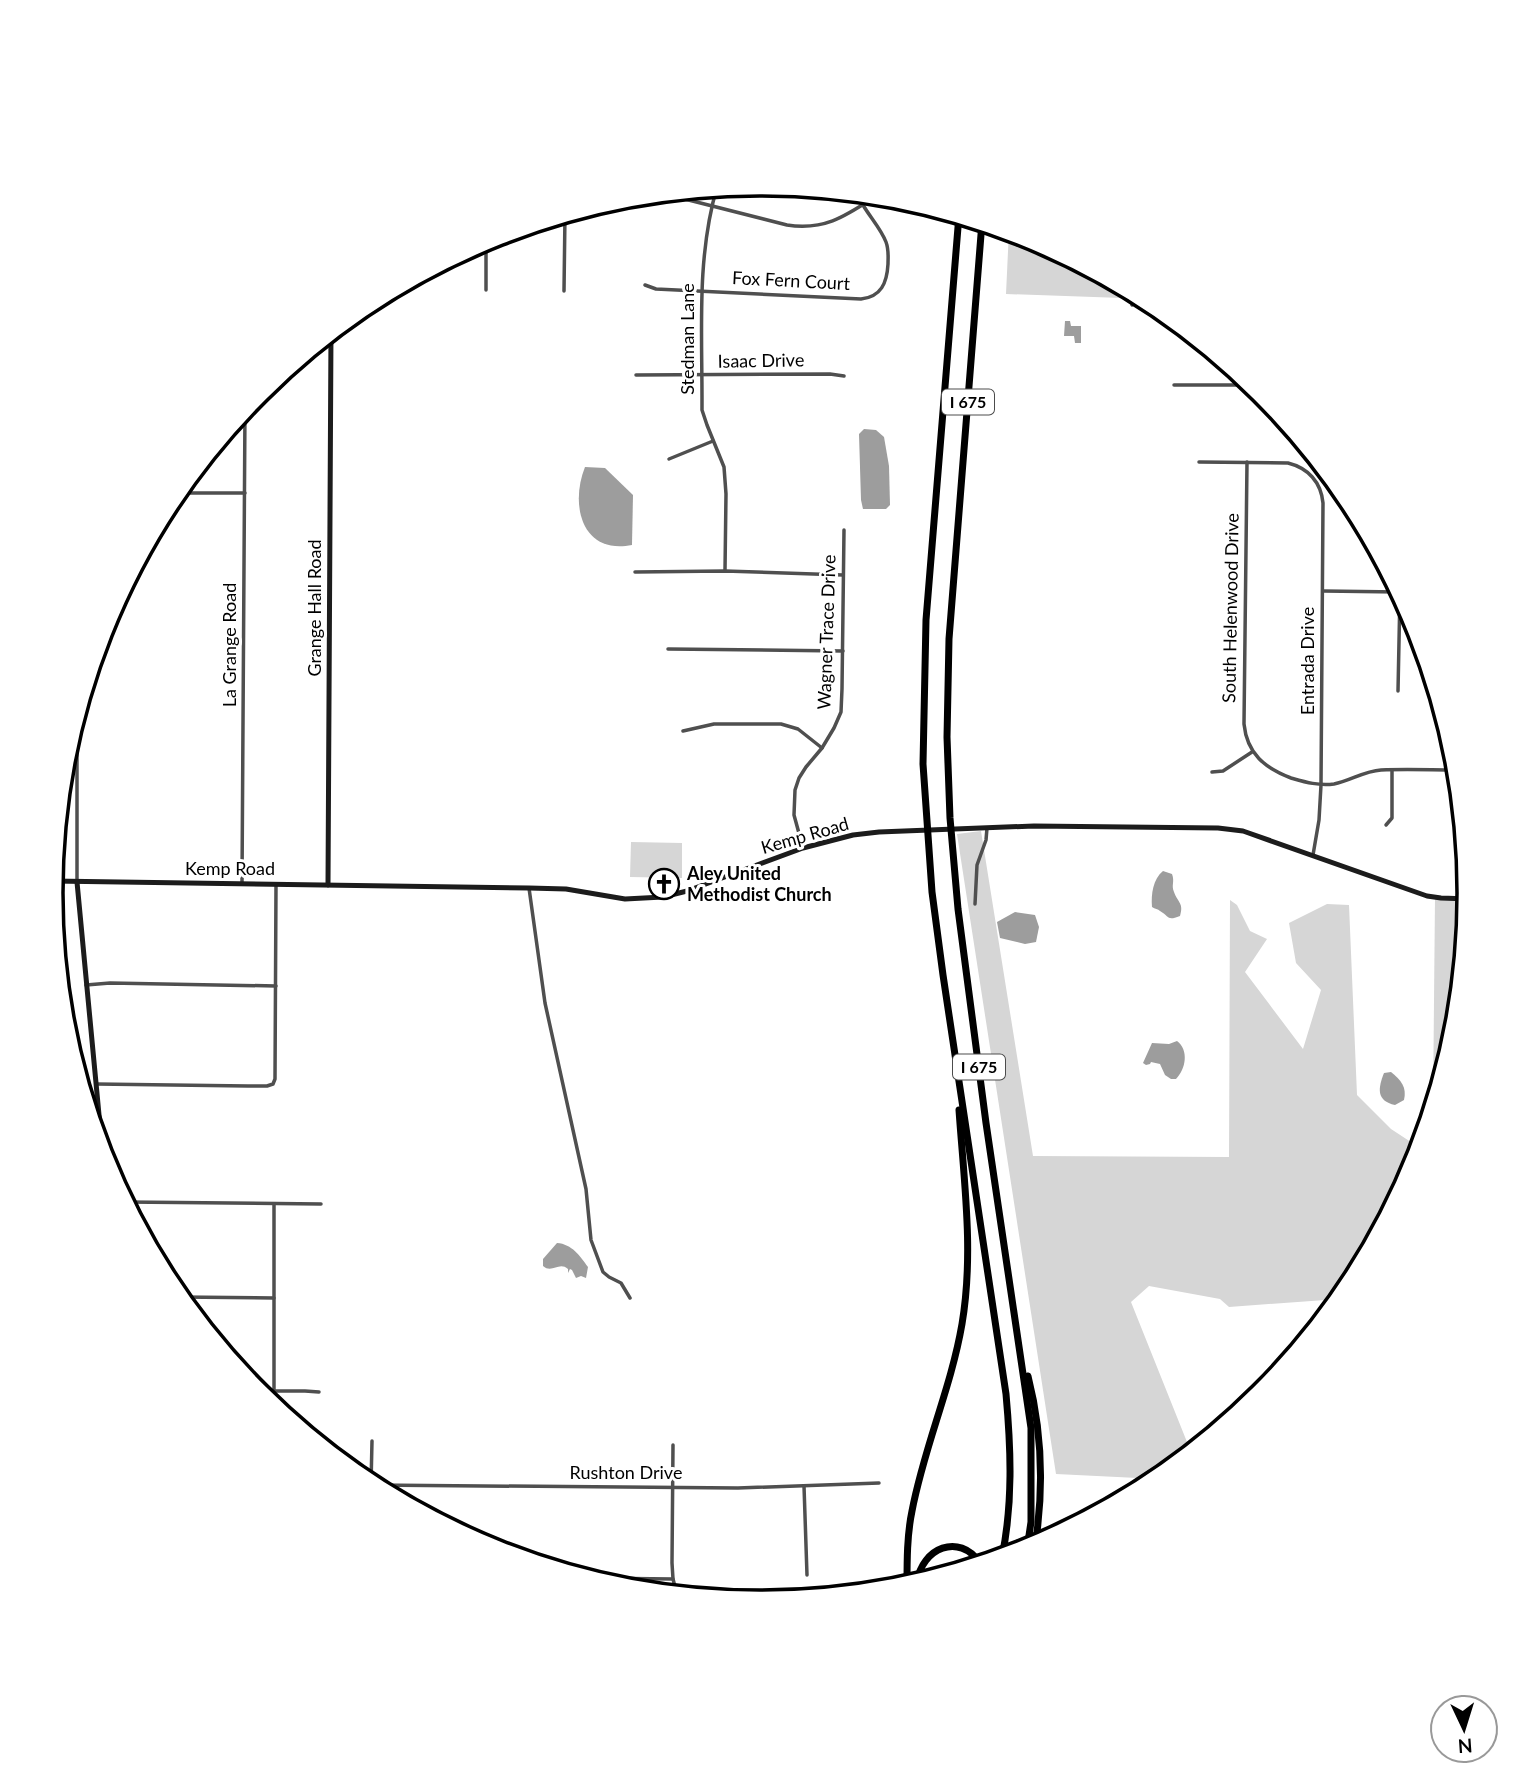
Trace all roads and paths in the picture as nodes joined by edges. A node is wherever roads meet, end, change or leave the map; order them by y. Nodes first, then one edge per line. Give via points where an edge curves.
1 (715, 197) edge
2 (685, 200) edge
3 (863, 205) joint
4 (712, 207) junction
5 (565, 223) edge
6 (958, 224) edge
7 (981, 231) edge
8 (486, 252) edge
9 (645, 285) dead end
10 (486, 290) dead end
11 (564, 291) dead end
12 (702, 291) junction
13 (331, 344) edge
14 (636, 375) dead end
15 (702, 376) junction
16 (844, 376) dead end
17 (1174, 385) dead end
18 (1238, 385) edge
19 (245, 423) edge
20 (713, 441) junction
21 (670, 459) dead end
22 (1199, 462) dead end
23 (1247, 462) junction
24 (189, 493) edge
25 (245, 493) junction
26 (844, 530) dead end
27 (725, 571) junction
28 (635, 572) dead end
29 (844, 575) junction
30 (1322, 591) junction
31 (1389, 592) edge
32 (1400, 616) edge
33 (668, 649) dead end
34 (843, 651) junction
35 (1398, 691) dead end
36 (682, 731) dead end
37 (822, 748) junction
38 (1252, 752) junction
39 (77, 754) edge
40 (1392, 770) junction
41 (1446, 770) edge
42 (1212, 772) dead end
43 (1321, 785) junction
44 (1387, 825) dead end
45 (987, 827) junction
46 (803, 848) junction
47 (1313, 855) junction
48 (63, 881) edge
49 (76, 882) junction
50 (242, 883) junction
51 (275, 883) junction
52 (328, 885) junction
53 (529, 888) junction
54 (1457, 899) edge
55 (975, 904) dead end
56 (86, 985) junction
57 (276, 986) junction
58 (956, 1061) junction
59 (96, 1084) junction
60 (97, 1107) edge
61 (136, 1202) edge
62 (274, 1204) junction
63 (321, 1204) dead end
64 (193, 1297) edge
65 (274, 1298) junction
66 (630, 1298) dead end
67 (1020, 1341) junction
68 (274, 1391) joint
69 (319, 1392) dead end
70 (372, 1441) dead end
71 (673, 1445) dead end
72 (372, 1471) edge
73 (879, 1483) dead end
74 (394, 1485) edge
75 (804, 1486) junction
76 (673, 1488) junction
77 (1036, 1532) edge
78 (1029, 1535) edge
79 (1005, 1545) edge
80 (975, 1556) edge
81 (920, 1570) edge
82 (907, 1573) edge
83 (807, 1575) dead end
84 (639, 1579) edge
85 (673, 1579) junction
86 (674, 1584) edge

1 - 4 street, Stedman Lane
2 - 4 street
3 - 4 street via 834,221 805,227
3 - 12 street, Fox Fern Court via 888,249 885,283 874,296
4 - 12 street, Stedman Lane
5 - 11 street
6 - 58 highway, I 675 via 926,620 923,751 932,892
7 - 67 highway, I 675 via 949,639 947,737 958,909
8 - 10 street
9 - 12 street, Fox Fern Court
12 - 15 street, Stedman Lane
13 - 52 main road, Grange Hall Road
14 - 15 street, Isaac Drive
15 - 16 street, Isaac Drive
15 - 20 street, Stedman Lane via 702,410
17 - 18 street
19 - 25 street, La Grange Road
20 - 21 street
20 - 27 street, Stedman Lane via 724,467
22 - 23 street
23 - 30 street, Entrada Drive via 1296,465 1317,482 1323,496
23 - 38 street, South Helenwood Drive via 1244,724
24 - 25 street
25 - 50 street, La Grange Road
26 - 29 street, Wagner Trace Drive
27 - 28 street
27 - 29 street
29 - 34 street, Wagner Trace Drive
30 - 31 street
30 - 43 street, Entrada Drive
32 - 35 street
33 - 34 street
34 - 37 street, Wagner Trace Drive via 841,712
36 - 37 street via 714,724 781,723 798,729
37 - 46 street, Wagner Trace Drive via 795,790 794,815
38 - 42 street via 1223,771
38 - 43 street via 1276,772
39 - 49 street
40 - 41 street
40 - 43 street
40 - 44 street via 1392,818
43 - 47 street, Entrada Drive
45 - 46 main road, Kemp Road via 853,835
45 - 47 main road, Kemp Road via 1227,829
45 - 55 street via 977,865
46 - 53 main road, Kemp Road via 663,897 625,899
47 - 54 main road, Kemp Road via 1435,898
48 - 49 main road, Kemp Road
49 - 50 main road, Kemp Road
49 - 56 main road
50 - 51 main road, Kemp Road
51 - 52 main road, Kemp Road
51 - 57 street
52 - 53 main road, Kemp Road
53 - 66 street via 545,1003 586,1189 592,1240 603,1272 621,1283
56 - 57 street
56 - 59 main road
57 - 59 street via 273,1084
58 - 79 highway, I 675 via 1007,1406 1010,1490
58 - 82 highway via 967,1224 966,1288 955,1356 912,1510
59 - 60 main road
61 - 62 street
62 - 63 street
62 - 65 street
64 - 65 street
65 - 68 street
67 - 77 highway via 1038,1430
67 - 78 highway, I 675 via 1031,1428
68 - 69 street
70 - 72 street
71 - 76 street
73 - 75 street, Rushton Drive
74 - 76 street, Rushton Drive
75 - 76 street, Rushton Drive
75 - 83 street
76 - 85 street
80 - 81 highway via 965,1549 940,1549 924,1561
84 - 85 street
85 - 86 street

